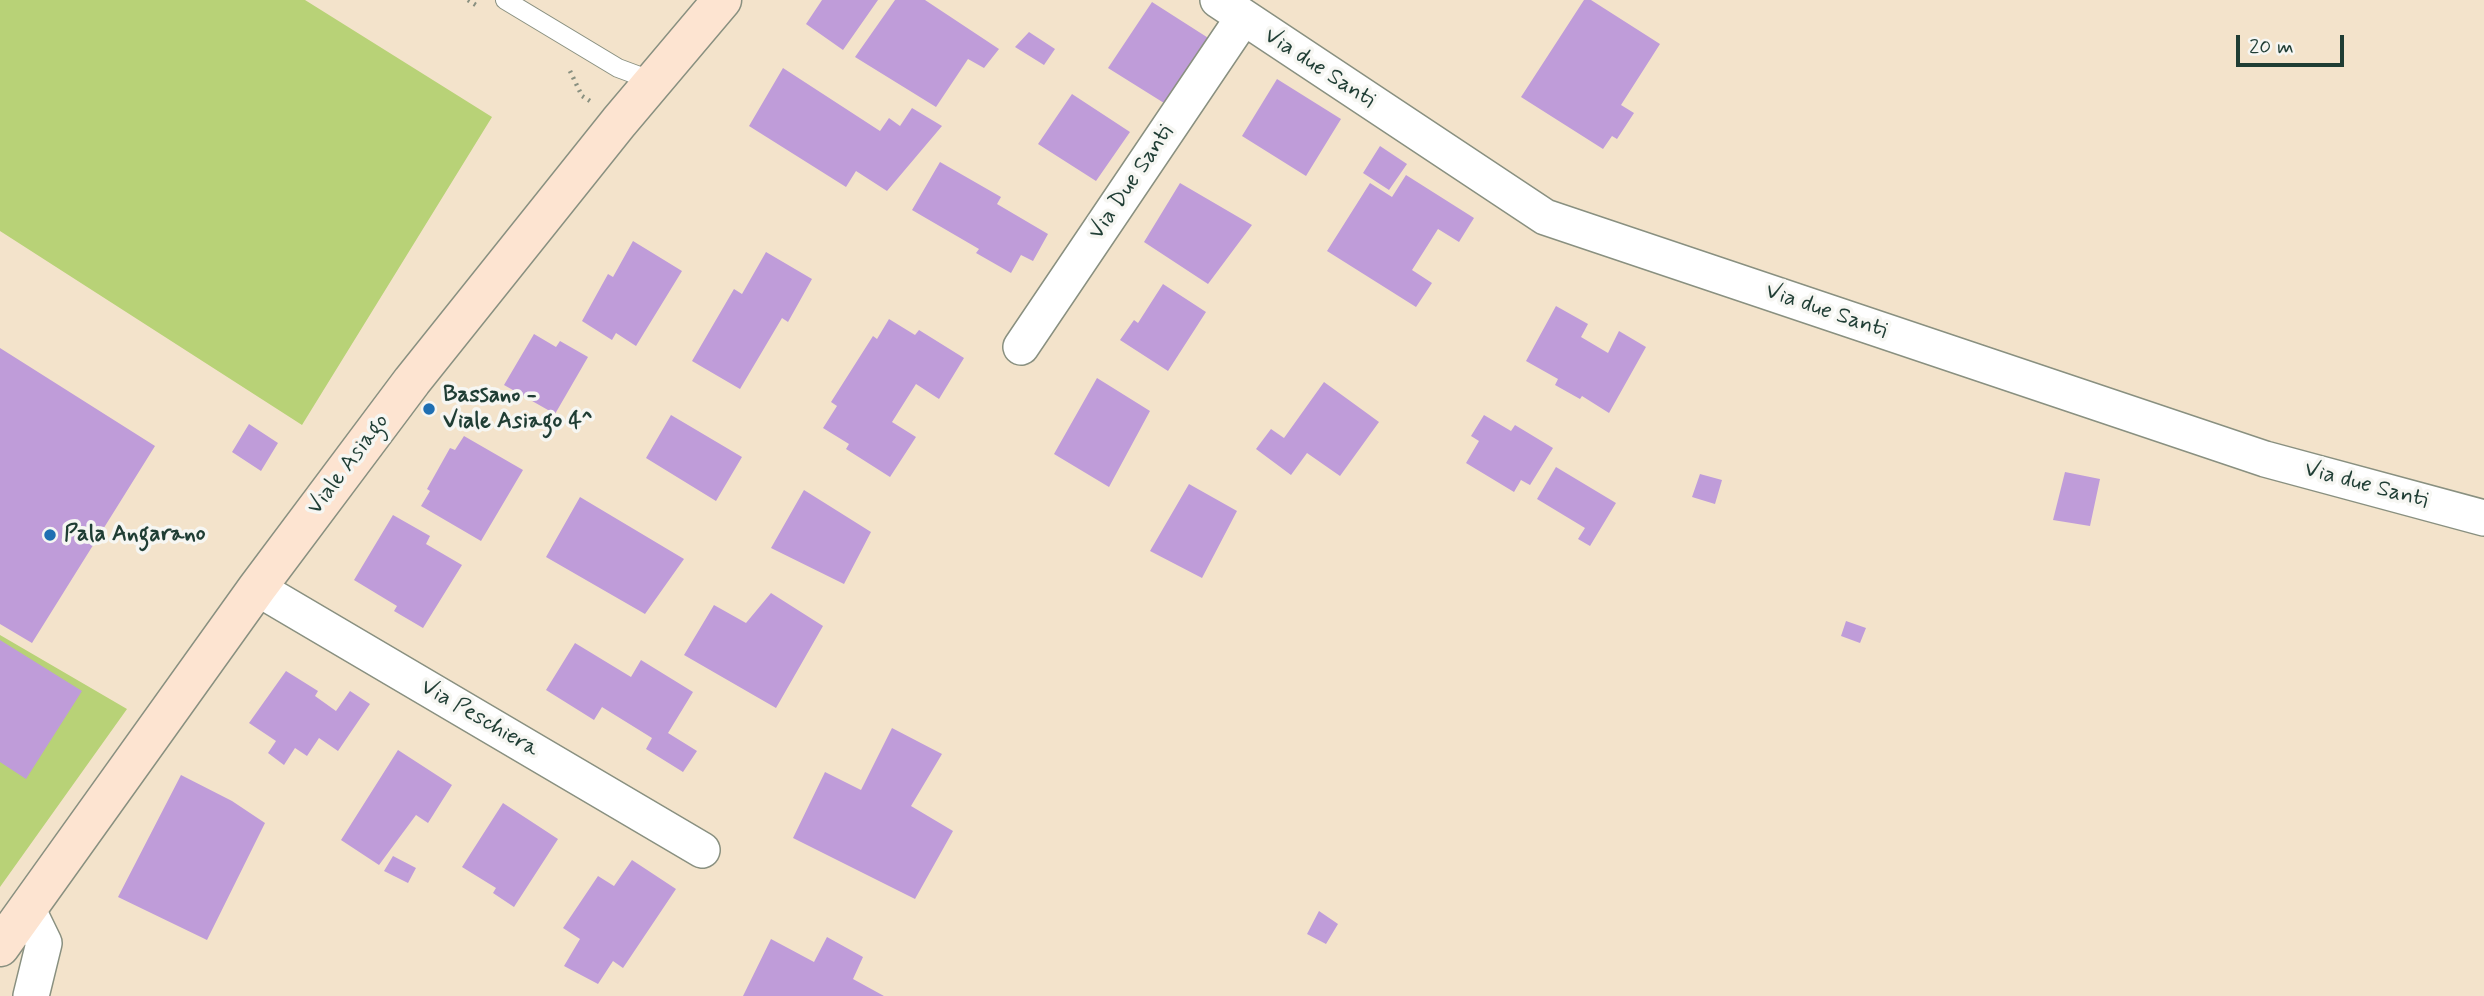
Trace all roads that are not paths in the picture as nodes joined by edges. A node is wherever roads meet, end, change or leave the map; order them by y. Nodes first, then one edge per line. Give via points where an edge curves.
1 (505, 0) edge
2 (722, 0) edge
3 (1231, 9) edge
4 (653, 81) junction
5 (1021, 347) dead end
6 (2484, 518) edge
7 (257, 588) junction
8 (702, 850) dead end
9 (27, 908) junction
10 (0, 947) edge
11 (31, 996) edge

1 - 4 lane via 618,68
2 - 4 main road, Viale Asiago
3 - 5 street, Via Due Santi
3 - 6 street, Via due Santi via 1545,217 2265,459
4 - 7 main road, Viale Asiago via 412,381
7 - 8 street, Via Peschiera
7 - 9 main road, Viale Asiago
9 - 10 main road, Viale Asiago
9 - 11 street via 44,943

